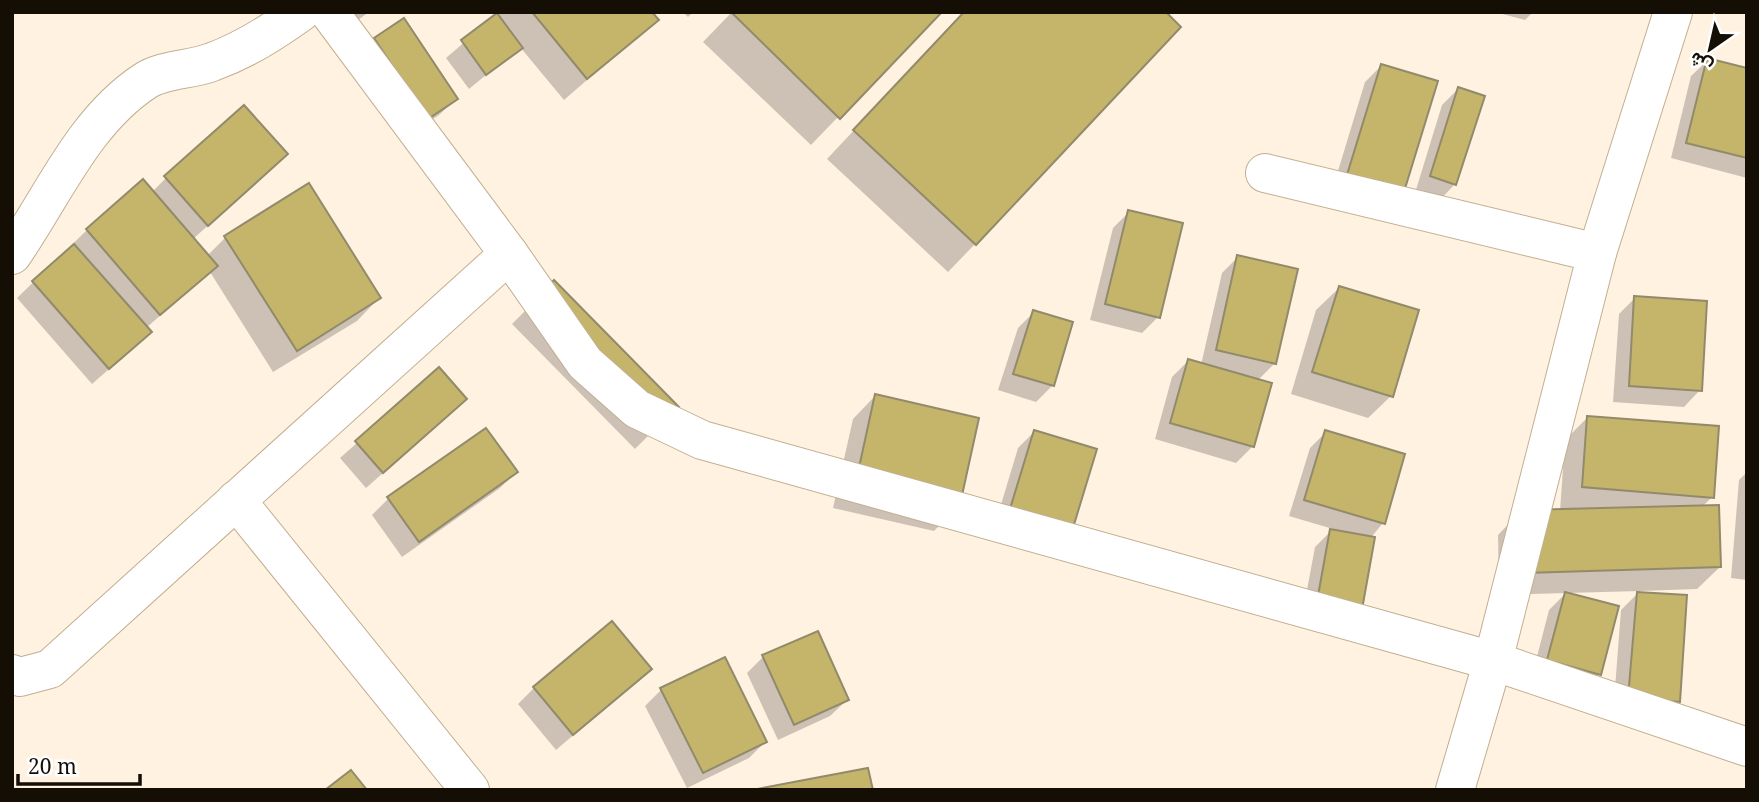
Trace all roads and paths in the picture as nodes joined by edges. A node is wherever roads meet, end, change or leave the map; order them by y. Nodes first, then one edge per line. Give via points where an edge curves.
1 (301, 12) edge
2 (329, 12) edge
3 (1673, 12) edge
4 (1265, 173) dead end
5 (1597, 253) junction
6 (509, 254) junction
7 (12, 255) edge
8 (236, 500) junction
9 (1493, 661) junction
10 (12, 674) edge
11 (1747, 747) edge
12 (470, 790) edge
13 (1455, 790) edge

1 - 7 street via 257,42 212,62 147,79 106,114
2 - 6 street
3 - 5 street
4 - 5 street
5 - 9 street
6 - 8 street
6 - 9 street via 585,363 637,409 702,440
8 - 10 street via 50,669 20,677
8 - 12 street
9 - 11 street
9 - 13 street

